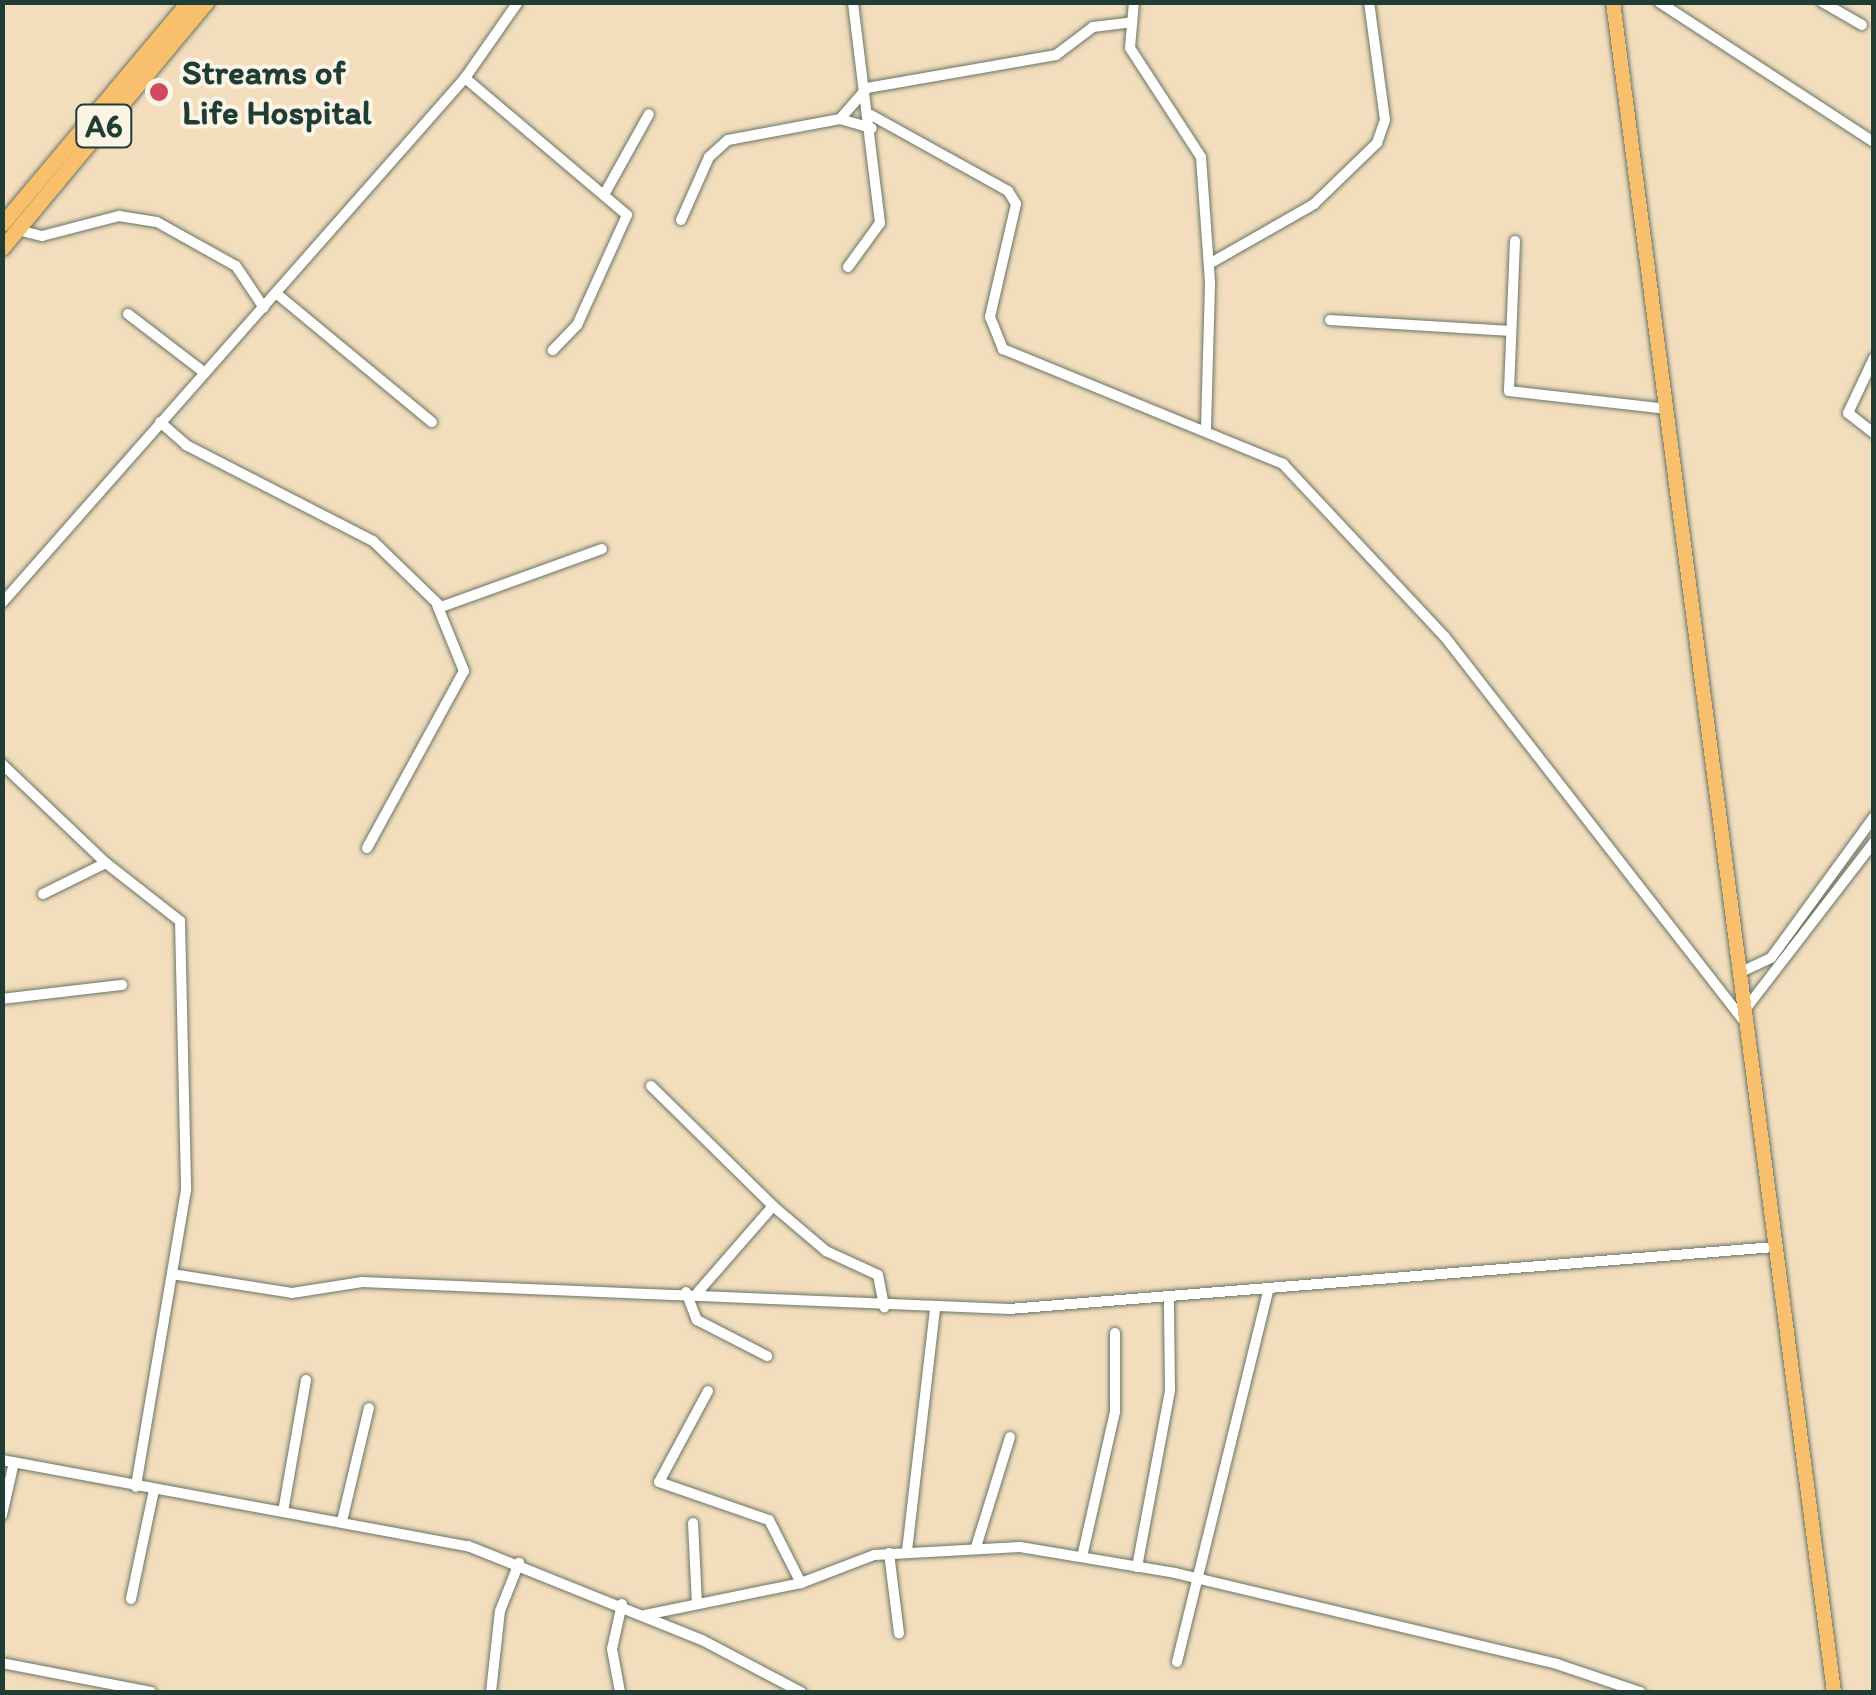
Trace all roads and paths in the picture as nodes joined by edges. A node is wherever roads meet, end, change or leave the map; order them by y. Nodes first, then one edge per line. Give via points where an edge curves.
1 (188, 2) edge
2 (206, 2) edge
3 (518, 2) edge
4 (853, 2) edge
5 (1134, 2) edge
6 (1369, 2) edge
7 (1612, 2) edge
8 (1659, 2) edge
9 (1822, 2) edge
10 (1127, 23) junction
11 (1862, 26) dead end
12 (465, 78) junction
13 (867, 88) junction
14 (649, 114) dead end
15 (871, 115) junction
16 (840, 119) junction
17 (872, 128) junction
18 (1874, 142) edge
19 (605, 193) junction
20 (681, 220) dead end
21 (10, 227) edge
22 (1515, 241) dead end
23 (2, 248) edge
24 (1209, 264) junction
25 (848, 268) dead end
26 (277, 294) junction
27 (264, 308) junction
28 (128, 314) dead end
29 (1330, 320) dead end
30 (1511, 331) junction
31 (552, 350) dead end
32 (1874, 358) edge
33 (204, 373) junction
34 (1666, 409) junction
35 (160, 422) junction
36 (432, 422) dead end
37 (1206, 430) junction
38 (1874, 433) edge
39 (602, 549) dead end
40 (2, 603) edge
41 (437, 606) junction
42 (2, 764) edge
43 (1874, 817) edge
44 (1874, 842) edge
45 (367, 848) dead end
46 (106, 864) junction
47 (43, 894) dead end
48 (1742, 972) junction
49 (122, 985) dead end
50 (2, 999) edge
51 (1744, 1016) junction
52 (652, 1086) dead end
53 (772, 1206) junction
54 (1774, 1247) junction
55 (172, 1274) junction
56 (1268, 1291) junction
57 (692, 1292) junction
58 (1169, 1302) junction
59 (884, 1306) junction
60 (934, 1310) junction
61 (1116, 1333) dead end
62 (767, 1356) dead end
63 (306, 1380) dead end
64 (708, 1391) dead end
65 (369, 1408) dead end
66 (1010, 1437) dead end
67 (8, 1461) edge
68 (136, 1487) junction
69 (154, 1490) junction
70 (283, 1512) junction
71 (2, 1515) edge
72 (342, 1521) junction
73 (693, 1523) dead end
74 (976, 1547) junction
75 (907, 1551) junction
76 (889, 1553) junction
77 (1082, 1557) junction
78 (519, 1562) junction
79 (1137, 1567) junction
80 (1200, 1579) junction
81 (801, 1583) junction
82 (130, 1599) dead end
83 (622, 1604) junction
84 (697, 1604) junction
85 (645, 1614) junction
86 (899, 1634) dead end
87 (1177, 1662) dead end
88 (2, 1663) edge
89 (151, 1692) edge
90 (491, 1692) edge
91 (620, 1692) edge
92 (801, 1692) edge
93 (1640, 1692) edge
94 (1834, 1692) edge

1 - 21 highway, A6
2 - 21 highway, A6
3 - 12 street
4 - 13 street
5 - 10 street
6 - 24 street via 1385,120 1377,142 1314,204
7 - 34 main road
8 - 18 street
9 - 11 street
10 - 13 street via 1093,27 1056,55
10 - 24 street via 1136,62 1193,134
12 - 19 street
12 - 26 street
13 - 15 street
13 - 16 street
14 - 19 street
15 - 17 street
15 - 37 street via 1008,191 1016,204 990,317 1003,349
16 - 17 street
16 - 20 street via 719,145
17 - 25 street via 880,224
19 - 31 street via 627,223 577,325
21 - 23 highway, A6
21 - 27 street via 42,236 119,216 157,222 236,266
22 - 30 street
24 - 37 street
26 - 27 street
26 - 36 street
27 - 33 street
28 - 33 street
29 - 30 street
30 - 34 street via 1516,395
32 - 38 street via 1848,413
33 - 35 street
34 - 48 main road
35 - 40 street
35 - 41 street via 186,446 362,534
37 - 51 street via 1284,464 1446,637
39 - 41 street via 450,609
41 - 45 street via 464,671
42 - 46 street
43 - 48 street via 1771,958
44 - 51 street
46 - 47 street
46 - 55 street via 180,921 186,1190
48 - 51 main road
49 - 50 street
51 - 54 main road
52 - 53 street
53 - 57 street
53 - 59 street via 826,1251 878,1275
54 - 56 street
54 - 94 main road
55 - 57 street via 292,1293 362,1282
55 - 68 street
56 - 58 street
56 - 80 street
57 - 59 street
57 - 62 street via 697,1320
58 - 60 street
58 - 79 street via 1170,1390
59 - 60 street
60 - 75 street
61 - 77 street via 1115,1412
63 - 70 street
64 - 81 street via 660,1482 768,1520
65 - 72 street
66 - 74 street
67 - 68 street
67 - 71 street
68 - 69 street
69 - 70 street
69 - 82 street
70 - 72 street
72 - 78 street
73 - 84 street
74 - 75 street
74 - 77 street
75 - 76 street
76 - 81 street
76 - 86 street
77 - 79 street
78 - 83 street
78 - 90 street via 500,1611
79 - 80 street
80 - 87 street
80 - 93 street via 1557,1664
81 - 84 street
83 - 85 street
83 - 91 street via 612,1649
84 - 85 street
85 - 92 street
88 - 89 street

